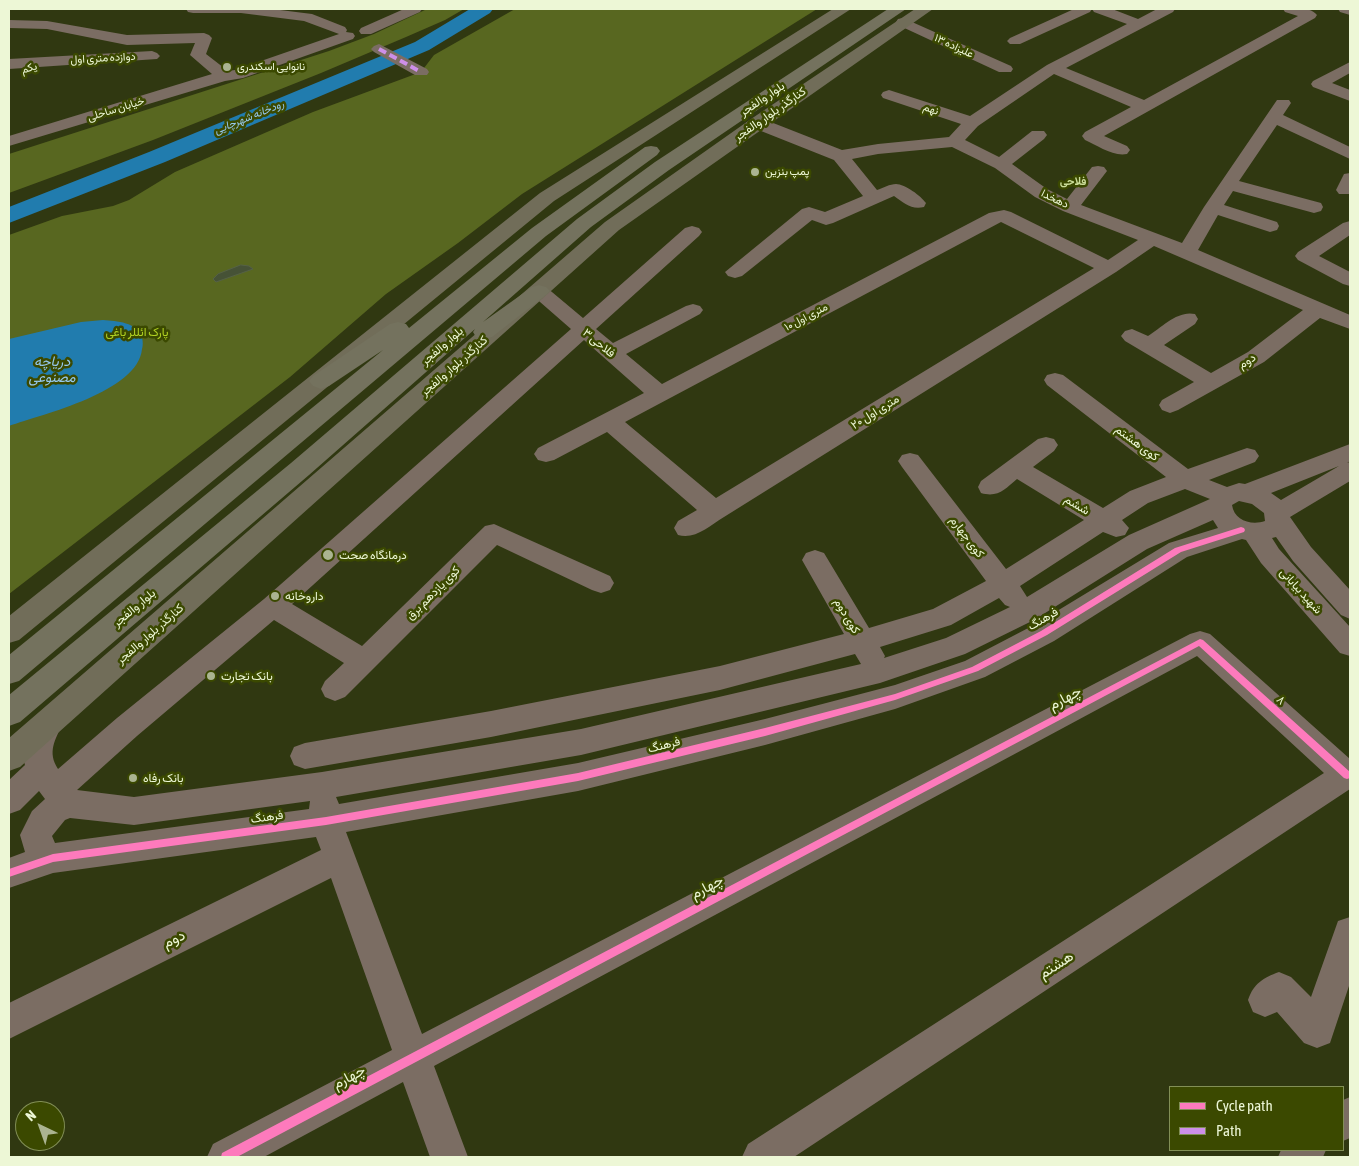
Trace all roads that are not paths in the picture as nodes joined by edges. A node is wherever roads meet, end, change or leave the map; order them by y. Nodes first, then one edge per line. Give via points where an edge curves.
1 (193, 9) edge
2 (248, 9) edge
3 (300, 9) edge
4 (403, 9) edge
5 (414, 9) edge
6 (843, 9) edge
7 (870, 9) edge
8 (925, 9) edge
9 (1085, 9) edge
10 (1099, 9) edge
11 (1168, 9) edge
12 (1290, 9) edge
13 (1345, 9) edge
14 (322, 10) edge
15 (1350, 10) edge
16 (901, 16) edge
17 (9, 24) edge
18 (1138, 24) junction
19 (352, 30) junction
20 (127, 40) junction
21 (1015, 41) dead end
22 (379, 49) dead end
23 (198, 55) junction
24 (117, 57) junction
25 (49, 62) junction
26 (9, 64) edge
27 (1350, 67) edge
28 (1053, 68) junction
29 (1005, 69) dead end
30 (422, 72) dead end
31 (9, 75) edge
32 (224, 76) junction
33 (889, 95) dead end
34 (1350, 96) edge
35 (1143, 106) junction
36 (757, 122) junction
37 (972, 122) junction
38 (1038, 135) dead end
39 (9, 141) edge
40 (954, 142) junction
41 (1121, 150) dead end
42 (1350, 154) edge
43 (840, 156) junction
44 (1001, 164) junction
45 (1098, 171) dead end
46 (1229, 184) junction
47 (874, 198) junction
48 (917, 203) dead end
49 (1070, 207) junction
50 (1214, 207) junction
51 (1314, 207) dead end
52 (1004, 216) joint
53 (1270, 226) dead end
54 (1348, 231) edge
55 (539, 232) junction
56 (692, 232) dead end
57 (1153, 238) junction
58 (1187, 252) junction
59 (1109, 268) junction
60 (734, 272) dead end
61 (1350, 280) edge
62 (539, 291) junction
63 (1318, 309) junction
64 (693, 310) dead end
65 (1188, 319) dead end
66 (1350, 323) edge
67 (582, 329) junction
68 (610, 353) junction
69 (1055, 380) dead end
70 (321, 382) junction
71 (1211, 382) junction
72 (660, 394) junction
73 (1170, 405) dead end
74 (610, 421) junction
75 (1046, 445) dead end
76 (1350, 452) edge
77 (546, 454) dead end
78 (1247, 456) dead end
79 (910, 461) dead end
80 (1017, 468) junction
81 (300, 469) junction
82 (1184, 479) junction
83 (1345, 481) edge
84 (990, 487) dead end
85 (1231, 499) junction
86 (715, 511) junction
87 (1278, 517) junction
88 (1102, 520) junction
89 (687, 528) dead end
90 (1248, 532) junction
91 (1138, 542) junction
92 (815, 560) dead end
93 (601, 583) dead end
94 (1003, 584) junction
95 (272, 606) junction
96 (1350, 608) edge
97 (1025, 612) junction
98 (9, 632) edge
99 (862, 641) junction
100 (1200, 642) joint
101 (1350, 645) edge
102 (364, 661) junction
103 (880, 671) junction
104 (9, 672) edge
105 (335, 689) dead end
106 (9, 713) edge
107 (48, 723) junction
108 (305, 756) dead end
109 (9, 757) edge
110 (1349, 774) edge
111 (322, 786) junction
112 (56, 788) junction
113 (9, 800) edge
114 (326, 821) junction
115 (339, 857) junction
116 (52, 858) junction
117 (9, 873) edge
118 (1350, 933) edge
119 (1265, 1000) dead end
120 (9, 1021) edge
121 (413, 1058) junction
122 (226, 1157) edge
123 (449, 1157) edge
124 (761, 1157) edge

1 - 2 street
2 - 19 street via 307,17
3 - 14 street
4 - 19 street, خیابان ساحلی
5 - 19 street, خیابان ساحلی
6 - 70 main road via 548,197
7 - 55 highway, بلوار والفجر via 640,159
8 - 16 main road, کنارگذر بلوار والفجر
9 - 21 street
10 - 18 street
11 - 18 street
12 - 35 street via 1310,16
13 - 15 street
14 - 19 street
16 - 29 street, ۱۳ علیزاده
16 - 36 main road, کنارگذر بلوار والفجر
16 - 81 highway, بلوار والفجر via 662,166 584,223
17 - 20 street via 47,25
18 - 28 street
19 - 32 street, خیابان ساحلی via 238,75
20 - 23 street via 204,38
20 - 24 street
22 - 30 street
23 - 24 street, دوازده متری اول
23 - 32 street
24 - 25 street, دوازده متری اول
25 - 26 street, دوازده متری اول
25 - 31 street, یکم
27 - 34 street via 1319,84
28 - 35 street
28 - 37 street
32 - 39 street, خیابان ساحلی
33 - 37 street, نهم
35 - 41 street via 1091,136
36 - 43 street
36 - 62 main road, کنارگذر بلوار والفجر via 612,226
37 - 40 street
38 - 44 street
40 - 43 street
40 - 44 street, دهخدا
42 - 46 street via 1278,110
43 - 47 street
44 - 49 street, دهخدا via 1040,193
45 - 49 street
46 - 50 street
46 - 51 street
47 - 48 street via 896,189
47 - 60 street via 826,219 809,214
49 - 57 street, دهخدا
50 - 53 street
50 - 58 street
52 - 59 street
52 - 72 street, ۱۰ متری اول via 996,217
54 - 61 street via 1305,256
55 - 70 highway
55 - 104 highway, بلوار والفجر
56 - 67 street
57 - 58 street, دهخدا
57 - 59 street, ۲۰ متری اول
58 - 63 street, دهخدا
59 - 86 street, ۲۰ متری اول
62 - 67 street, فلاحی ۳
62 - 81 highway
62 - 107 main road, کنارگذر بلوار والفجر
63 - 66 street, دهخدا
63 - 71 street, دوم via 1256,357
64 - 68 street
65 - 71 street via 1140,341
67 - 68 street, فلاحی ۳
67 - 95 street
68 - 72 street, فلاحی ۳
69 - 82 street, کوی هشتم
70 - 98 main road
71 - 73 street, دوم
72 - 74 street, ۱۰ متری اول
74 - 77 street
74 - 86 street
75 - 80 street
76 - 85 street, فرهنگ
78 - 82 street
79 - 94 street, کوی چهارم
80 - 84 street
80 - 88 street, ششم
81 - 106 highway, بلوار والفجر
82 - 85 street, کوی هشتم
82 - 88 street via 1139,497
83 - 87 street
85 - 87 street, شهید بیابانی via 1265,501
85 - 90 street, شهید بیابانی via 1226,520
85 - 91 street, فرهنگ
86 - 89 street, ۲۰ متری اول
87 - 90 street, فرهنگ via 1271,530
87 - 96 street, شهید بیابانی via 1302,554
88 - 91 street, ششم
88 - 94 street
90 - 101 street, شهید بیابانی
90 - 114 street, فرهنگ via 1178,550 1044,633 975,669 895,697 578,777
91 - 97 street, فرهنگ
92 - 99 street, کوی دوم
93 - 102 street, کوی یازدهم برق via 494,533
94 - 97 street, کوی چهارم
94 - 99 street via 941,617
95 - 102 street
95 - 112 street
97 - 103 street, فرهنگ via 955,646
99 - 103 street, کوی دوم
99 - 108 street via 711,680 491,724
100 - 110 street, ۸
100 - 121 street, چهارم
102 - 105 street
103 - 111 street, فرهنگ via 581,742
107 - 109 main road, کنارگذر بلوار والفجر
107 - 112 street via 36,751
110 - 124 street, هشتم
111 - 112 street, فرهنگ via 134,811
111 - 114 street
112 - 113 street
112 - 116 street via 54,810 43,821 36,836 42,852
114 - 115 street
114 - 116 street, فرهنگ
115 - 120 street, دوم
115 - 121 street
116 - 117 street, فرهنگ
118 - 119 street via 1317,1030 1279,989
121 - 122 street, چهارم
121 - 123 street

